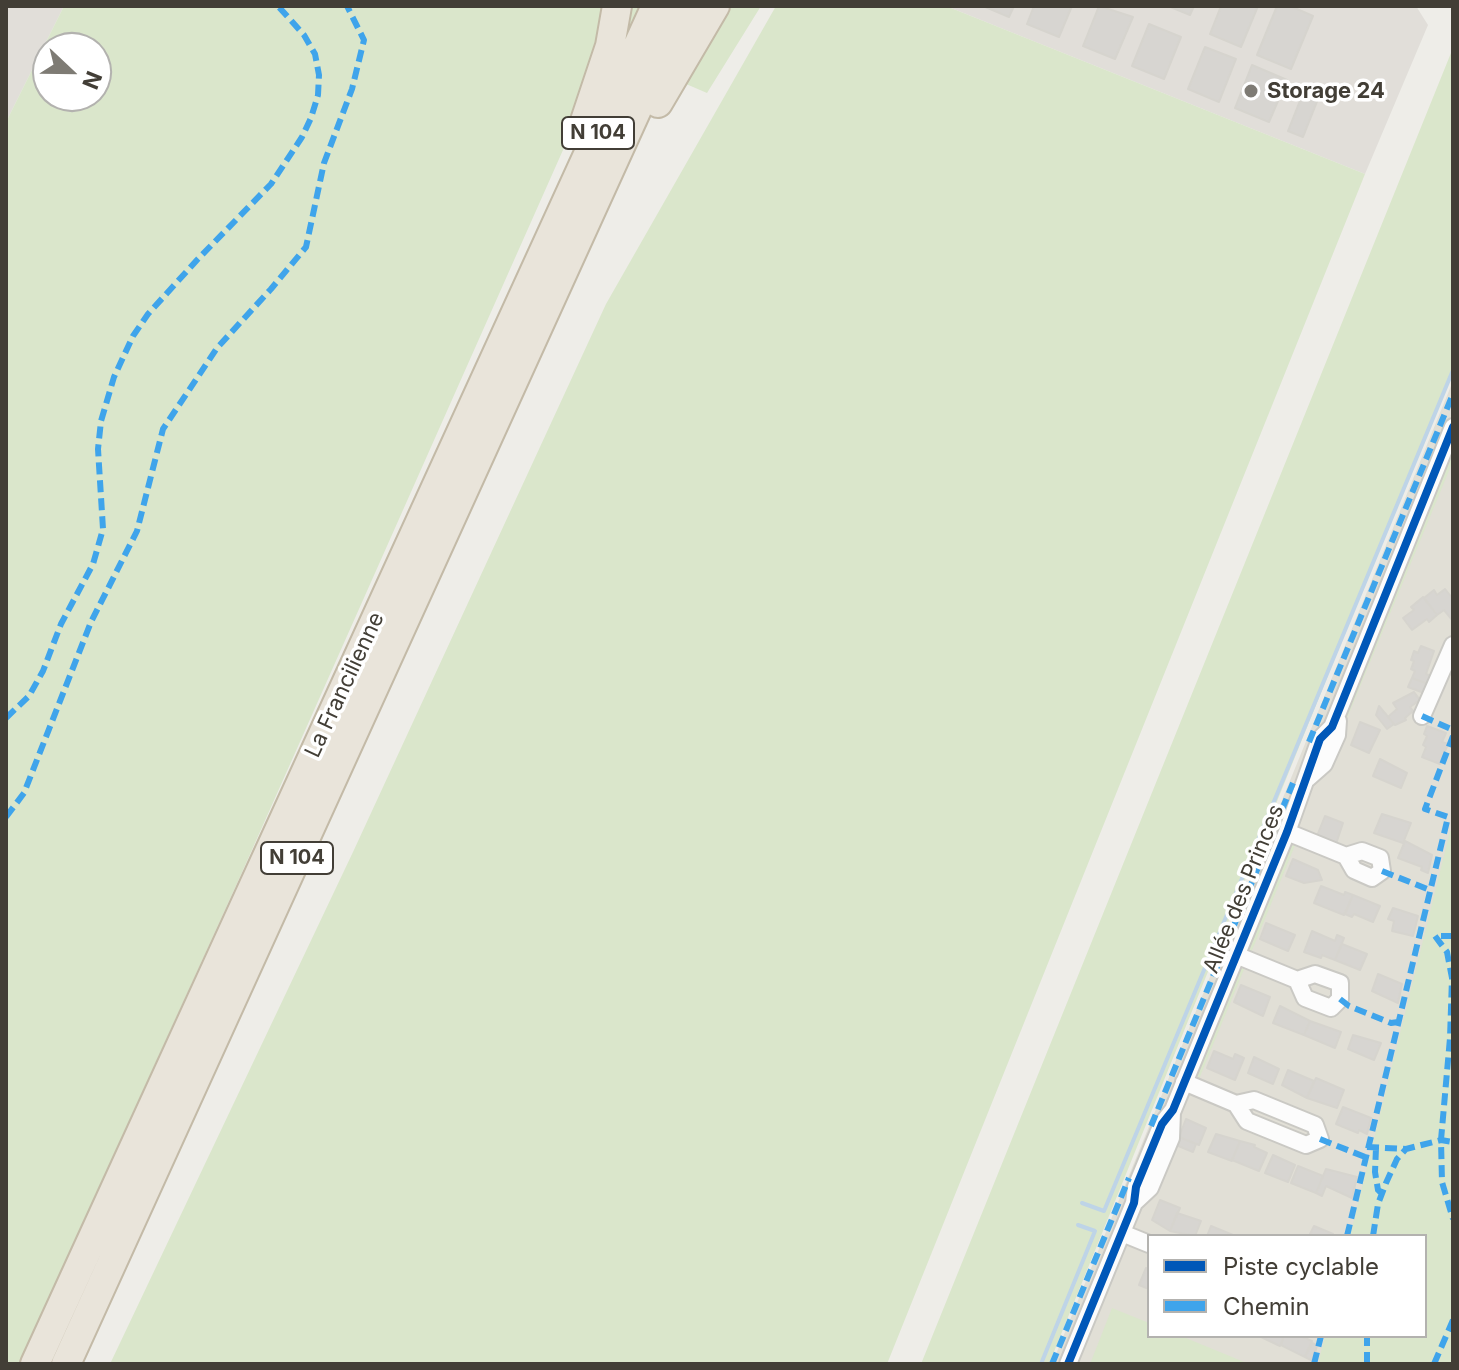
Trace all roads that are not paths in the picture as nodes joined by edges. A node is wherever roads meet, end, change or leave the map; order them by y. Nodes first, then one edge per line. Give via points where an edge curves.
1 (617, 6) edge
2 (656, 6) edge
3 (684, 6) edge
4 (715, 6) edge
5 (607, 174) junction
6 (539, 260) junction
7 (1453, 427) edge
8 (1453, 645) edge
9 (1422, 716) dead end
10 (1287, 832) junction
11 (1346, 856) dead end
12 (1236, 955) junction
13 (1297, 980) dead end
14 (1184, 1082) junction
15 (1236, 1104) dead end
16 (1122, 1233) junction
17 (1147, 1243) edge
18 (35, 1364) edge
19 (66, 1364) edge
20 (1068, 1364) edge

1 - 6 highway via 595,95 538,235
2 - 6 highway, La Francilienne / N 104
3 - 5 highway, La Francilienne / N 104
4 - 5 highway via 631,153
5 - 19 highway, La Francilienne / N 104
6 - 18 highway, La Francilienne / N 104
7 - 10 street, Allée des Princes via 1337,709 1337,735 1324,764 1306,780
8 - 9 street
10 - 11 street
10 - 12 street, Allée des Princes
12 - 13 street
12 - 14 street, Allée des Princes
14 - 15 street
14 - 16 street, Allée des Princes via 1173,1110 1171,1138 1150,1188 1134,1203
16 - 17 street
16 - 20 street, Allée des Princes

